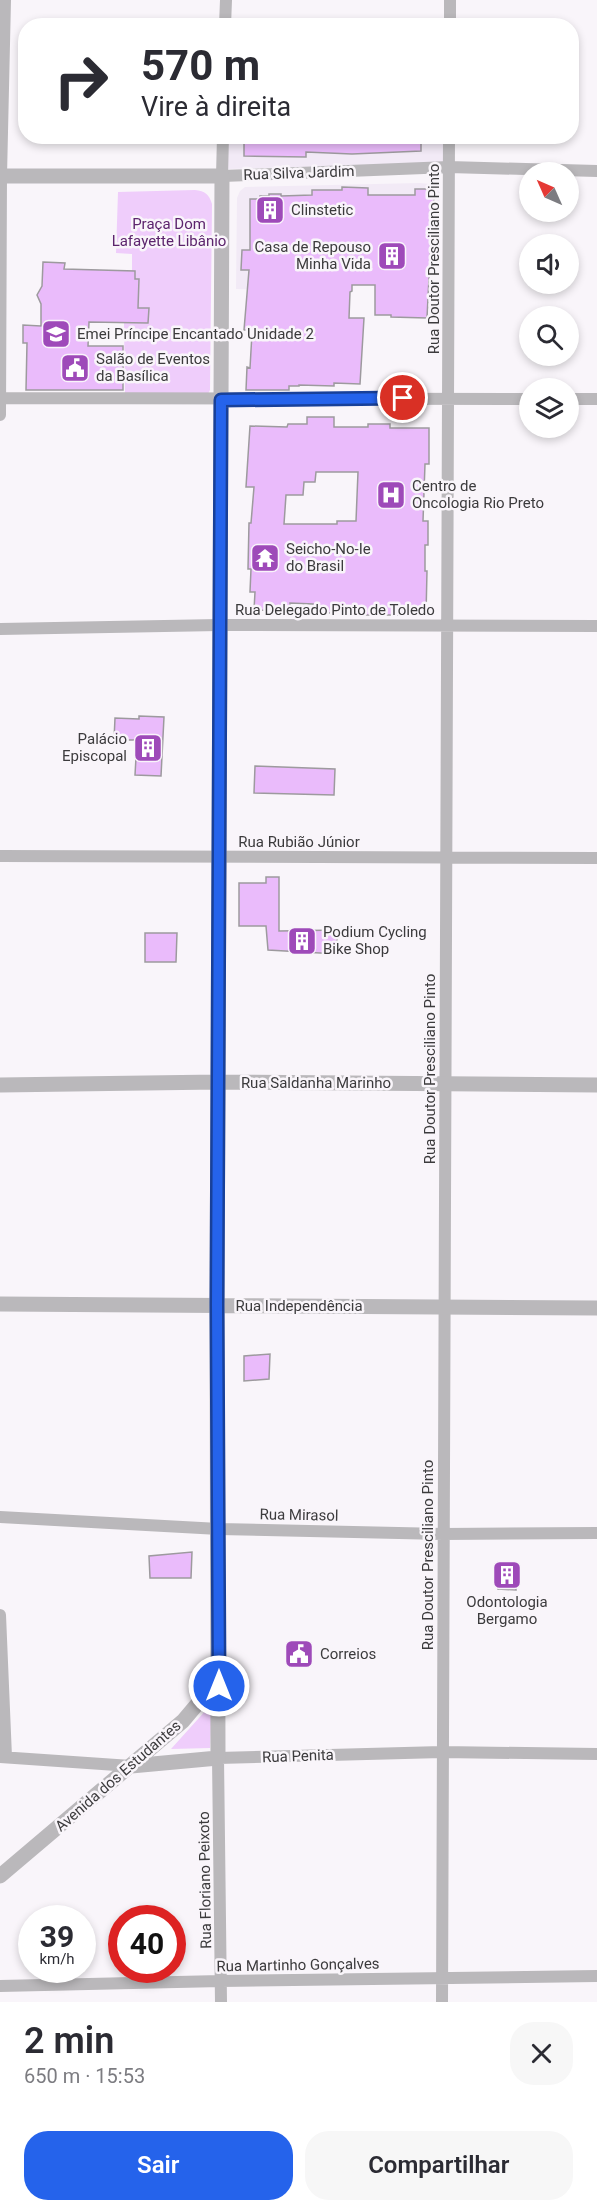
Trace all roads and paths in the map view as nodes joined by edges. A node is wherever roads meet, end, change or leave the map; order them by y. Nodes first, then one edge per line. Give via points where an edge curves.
1 (5, 0) edge
2 (225, 0) edge
3 (450, 0) edge
4 (225, 18) edge
5 (450, 18) edge
6 (223, 144) edge
7 (450, 144) edge
8 (449, 167) junction
9 (597, 171) edge
10 (0, 176) edge
11 (222, 176) junction
12 (0, 398) edge
13 (448, 398) junction
14 (519, 399) edge
15 (579, 399) edge
16 (597, 399) edge
17 (221, 400) junction
18 (0, 415) edge
19 (219, 625) junction
20 (447, 626) junction
21 (597, 626) edge
22 (0, 629) edge
23 (0, 856) edge
24 (218, 857) junction
25 (446, 858) junction
26 (597, 858) edge
27 (218, 1082) junction
28 (445, 1084) junction
29 (0, 1085) edge
30 (597, 1085) edge
31 (0, 1304) edge
32 (217, 1305) junction
33 (444, 1306) junction
34 (597, 1308) edge
35 (0, 1517) edge
36 (219, 1529) junction
37 (597, 1533) edge
38 (443, 1534) junction
39 (0, 1615) edge
40 (219, 1662) junction
41 (442, 1752) junction
42 (597, 1754) edge
43 (3, 1757) edge
44 (218, 1758) junction
45 (131, 1766) junction
46 (0, 1876) edge
47 (597, 1976) edge
48 (441, 1979) junction
49 (222, 1981) junction
50 (0, 1986) edge
51 (221, 2002) edge
52 (442, 2002) edge

1 - 10 street
2 - 4 street
3 - 5 street
6 - 11 street
7 - 8 street, Rua Doutor Presciliano Pinto
8 - 9 street, Rua Silva Jardim
8 - 11 street, Rua Silva Jardim
8 - 13 street, Rua Doutor Presciliano Pinto
10 - 11 street, Rua Silva Jardim
10 - 12 street
11 - 17 street
12 - 17 street
12 - 18 street
13 - 14 street
13 - 17 street
13 - 20 street, Rua Doutor Presciliano Pinto
15 - 16 street
17 - 19 street
19 - 20 street, Rua Delegado Pinto de Toledo
19 - 22 street, Rua Delegado Pinto de Toledo
19 - 24 street
20 - 21 street, Rua Delegado Pinto de Toledo
20 - 25 street, Rua Doutor Presciliano Pinto
23 - 24 street, Rua Rubião Júnior
24 - 25 street, Rua Rubião Júnior
24 - 27 street
25 - 26 street, Rua Rubião Júnior
25 - 28 street, Rua Doutor Presciliano Pinto
27 - 28 street, Rua Saldanha Marinho
27 - 29 street, Rua Saldanha Marinho
27 - 32 street
28 - 30 street, Rua Saldanha Marinho
28 - 33 street, Rua Doutor Presciliano Pinto
31 - 32 street, Rua Independência
32 - 33 street, Rua Independência
32 - 36 street
33 - 34 street, Rua Independência
33 - 38 street, Rua Doutor Presciliano Pinto
35 - 36 street, Rua Mirasol
36 - 38 street, Rua Mirasol
36 - 40 street
37 - 38 street, Rua Mirasol
38 - 41 street, Rua Doutor Presciliano Pinto
39 - 43 street
40 - 44 street
40 - 45 street, Avenida dos Estudantes via 199,1702 183,1721
41 - 42 street, Rua Penita
41 - 44 street, Rua Penita
41 - 48 street, Rua Doutor Presciliano Pinto
43 - 45 street, Rua Penita
44 - 45 street, Rua Penita
44 - 49 street, Rua Floriano Peixoto
45 - 46 street, Avenida dos Estudantes
47 - 48 street, Rua Martinho Gonçalves
48 - 49 street, Rua Martinho Gonçalves
48 - 52 street, Rua Doutor Presciliano Pinto
49 - 50 street, Rua Martinho Gonçalves
49 - 51 street, Rua Floriano Peixoto

